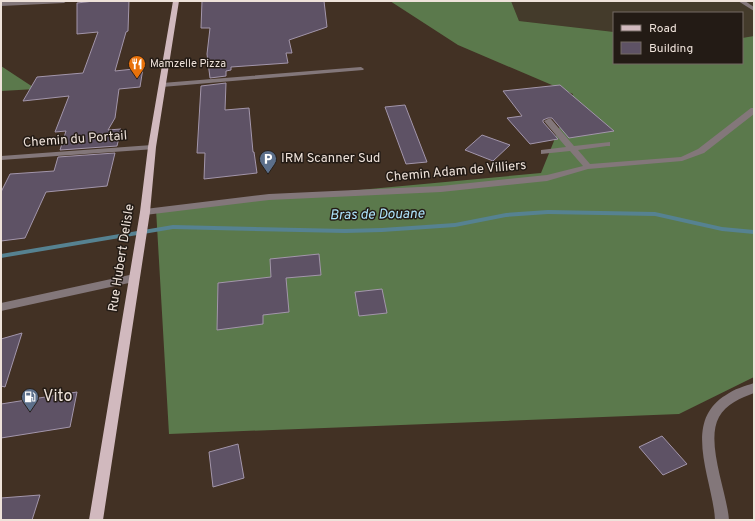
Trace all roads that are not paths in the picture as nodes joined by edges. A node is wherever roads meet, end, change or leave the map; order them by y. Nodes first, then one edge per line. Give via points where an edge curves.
1 (64, 1) edge
2 (176, 1) edge
3 (741, 1) edge
4 (1, 4) edge
5 (754, 9) edge
6 (361, 69) dead end
7 (162, 85) junction
8 (754, 110) edge
9 (548, 121) dead end
10 (607, 144) dead end
11 (152, 147) junction
12 (572, 149) junction
13 (544, 152) dead end
14 (1, 158) edge
15 (588, 167) junction
16 (144, 215) junction
17 (134, 278) junction
18 (1, 307) edge
19 (754, 388) edge
20 (96, 520) edge
21 (722, 520) edge

1 - 4 street
2 - 7 main road, Rue Hubert Delisle
3 - 5 street
6 - 7 street
7 - 11 main road, Rue Hubert Delisle
8 - 15 street, Chemin Adam de Villiers via 701,151 682,159
9 - 12 street
10 - 12 street
11 - 14 street, Chemin du Portail
11 - 16 main road, Rue Hubert Delisle
12 - 13 street
12 - 15 street
15 - 16 street, Chemin Adam de Villiers via 548,178 448,188 269,197
16 - 17 main road, Rue Hubert Delisle
17 - 18 street
17 - 20 main road, Rue Hubert Delisle
19 - 21 street via 726,401 711,417 707,439 722,508

